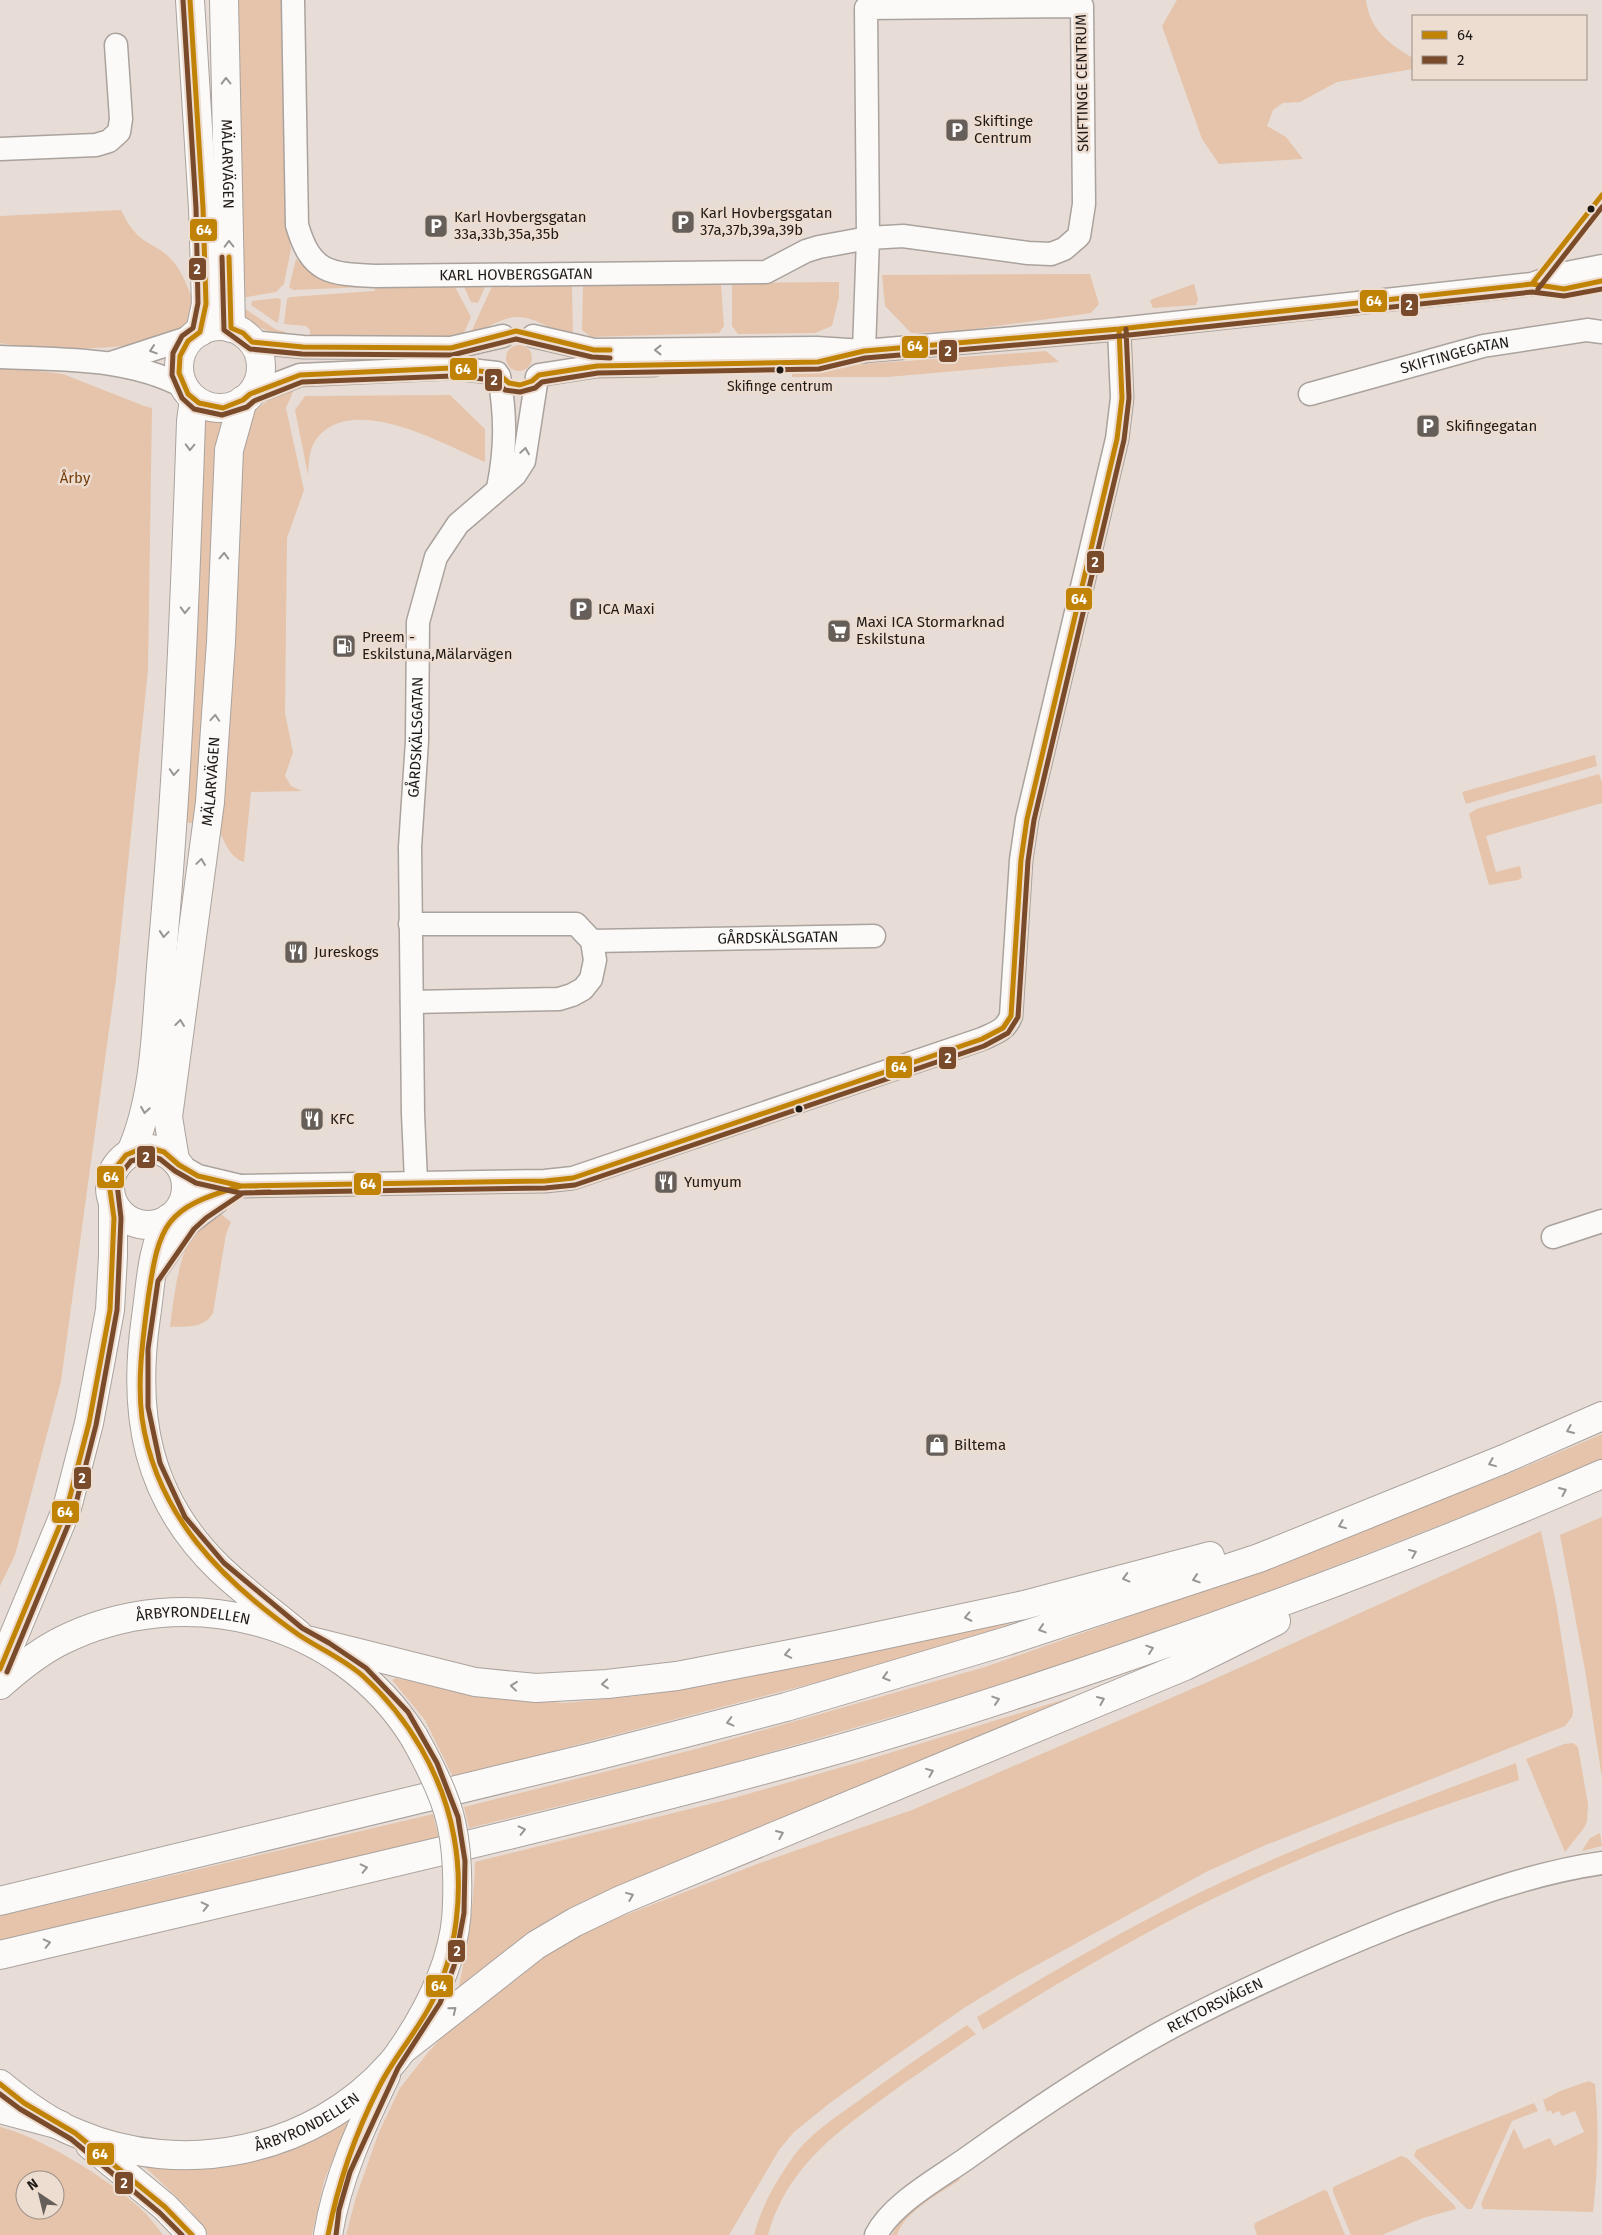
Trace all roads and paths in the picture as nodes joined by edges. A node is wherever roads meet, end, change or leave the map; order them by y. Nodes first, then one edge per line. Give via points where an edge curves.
1 (190, 0) edge
2 (224, 0) edge
3 (293, 0) edge
4 (116, 45) dead end
5 (0, 149) edge
6 (868, 238) junction
7 (1602, 266) edge
8 (1602, 281) edge
9 (1532, 284) junction
10 (1120, 329) junction
11 (1602, 332) edge
12 (197, 334) junction
13 (241, 335) junction
14 (503, 336) junction
15 (533, 336) junction
16 (864, 351) junction
17 (0, 357) edge
18 (112, 363) junction
19 (498, 375) junction
20 (538, 376) junction
21 (189, 393) junction
22 (1310, 394) dead end
23 (247, 397) junction
24 (498, 488) junction
25 (410, 924) junction
26 (874, 936) dead end
27 (592, 941) junction
28 (412, 1002) junction
29 (131, 1152) junction
30 (177, 1162) junction
31 (416, 1181) junction
32 (241, 1186) junction
33 (113, 1203) junction
34 (174, 1213) junction
35 (1602, 1221) edge
36 (1553, 1237) dead end
37 (152, 1278) junction
38 (1602, 1416) edge
39 (1602, 1474) edge
40 (1259, 1558) junction
41 (1368, 1571) junction
42 (304, 1638) junction
43 (0, 1670) edge
44 (0, 1685) edge
45 (1602, 1863) edge
46 (0, 1901) edge
47 (0, 1955) edge
48 (396, 2058) junction
49 (0, 2084) edge
50 (0, 2109) edge
51 (68, 2129) junction
52 (192, 2235) edge
53 (328, 2235) edge
54 (876, 2235) edge

1 - 12 main road, MÄLARVÄGEN via 206,304
13 -> 2 main road, MÄLARVÄGEN
3 - 6 street, KARL HOVBERGSGATAN via 297,225 309,255 323,267 339,274 766,272 806,251
4 - 5 street via 121,119 119,132 110,141 96,145
6 - 6 street, SKIFTINGE CENTRUM via 903,236 1051,254 1064,249 1079,236 1084,204 1082,6 866,8
6 - 16 street
7 - 9 street
8 - 9 street via 1564,289
9 - 10 street
10 - 16 street
10 - 31 street via 1122,398 1116,439 1027,819 1021,860 1012,1016 1008,1024 982,1039 573,1178
11 - 22 street, SKIFTINGEGATAN via 1587,330 1483,346
12 - 13 main road via 212,327
12 -> 18 street
12 - 21 main road via 188,341 180,356 179,374
13 - 14 street via 303,348 451,348
13 - 23 main road via 256,349 260,365 258,381
14 - 15 street via 516,331
14 - 19 street via 492,357
16 -> 15 street via 816,348 594,350
15 - 20 street via 542,345 545,357
16 - 20 street via 818,362 597,366
17 - 18 street
18 - 21 street via 166,378
19 - 20 street via 509,383 520,385
19 - 23 street via 452,368 300,375
19 - 24 street via 504,405 504,457
24 -> 20 street, GÅRDSKÄLSGATAN via 515,475 524,461
21 - 23 main road via 208,406 223,408
21 -> 29 main road via 191,421 185,614 165,919 152,1065 143,1122
30 -> 23 main road, MÄLARVÄGEN via 168,1117 210,802 229,450
24 - 25 street, GÅRDSKÄLSGATAN via 458,524 436,557 418,622
25 - 27 street via 576,924
25 - 28 street, GÅRDSKÄLSGATAN
26 - 27 street, GÅRDSKÄLSGATAN
27 - 28 street via 595,960 591,979 572,995 559,999
28 - 31 street, GÅRDSKÄLSGATAN
29 - 30 main road via 151,1148 164,1152
29 - 33 main road via 120,1160 110,1177
30 - 32 street via 198,1176
30 - 34 main road via 185,1177 186,1190
31 - 32 street
32 - 34 street
32 - 37 street via 188,1224
33 - 34 main road via 126,1218 138,1224 151,1225
33 - 43 main road via 110,1310 89,1423 67,1508
34 - 37 main road via 156,1247
35 - 36 street
37 - 42 main road via 142,1348 141,1408 153,1465 179,1522 219,1568
38 -> 40 main road
41 -> 39 main road
40 -> 42 main road via 1212,1556 1024,1605 854,1641 677,1676 607,1684 536,1688 474,1682
40 -> 46 main road via 1007,1641 786,1707
47 -> 41 main road via 651,1799 821,1754 1083,1672
48 -> 41 main road via 536,1945 575,1922 1185,1666 1312,1603
42 - 44 main road, ÅRBYRONDELLEN via 246,1617 176,1611 110,1622 61,1641 21,1666
42 - 48 main road, ÅRBYRONDELLEN, bridge via 361,1674 402,1717 430,1767 451,1820 458,1862 457,1902 447,1963 433,2000
45 - 54 street, REKTORSVÄGEN via 1566,1868 1452,1903 1246,1988 1164,2031 1057,2095 914,2196 883,2221
48 - 51 main road, ÅRBYRONDELLEN via 367,2088 327,2117 284,2138 238,2152 185,2157 119,2148
48 - 53 main road via 343,2169
49 - 51 main road, ÅRBYRONDELLEN via 24,2104
50 - 51 main road
51 - 52 main road via 165,2207

